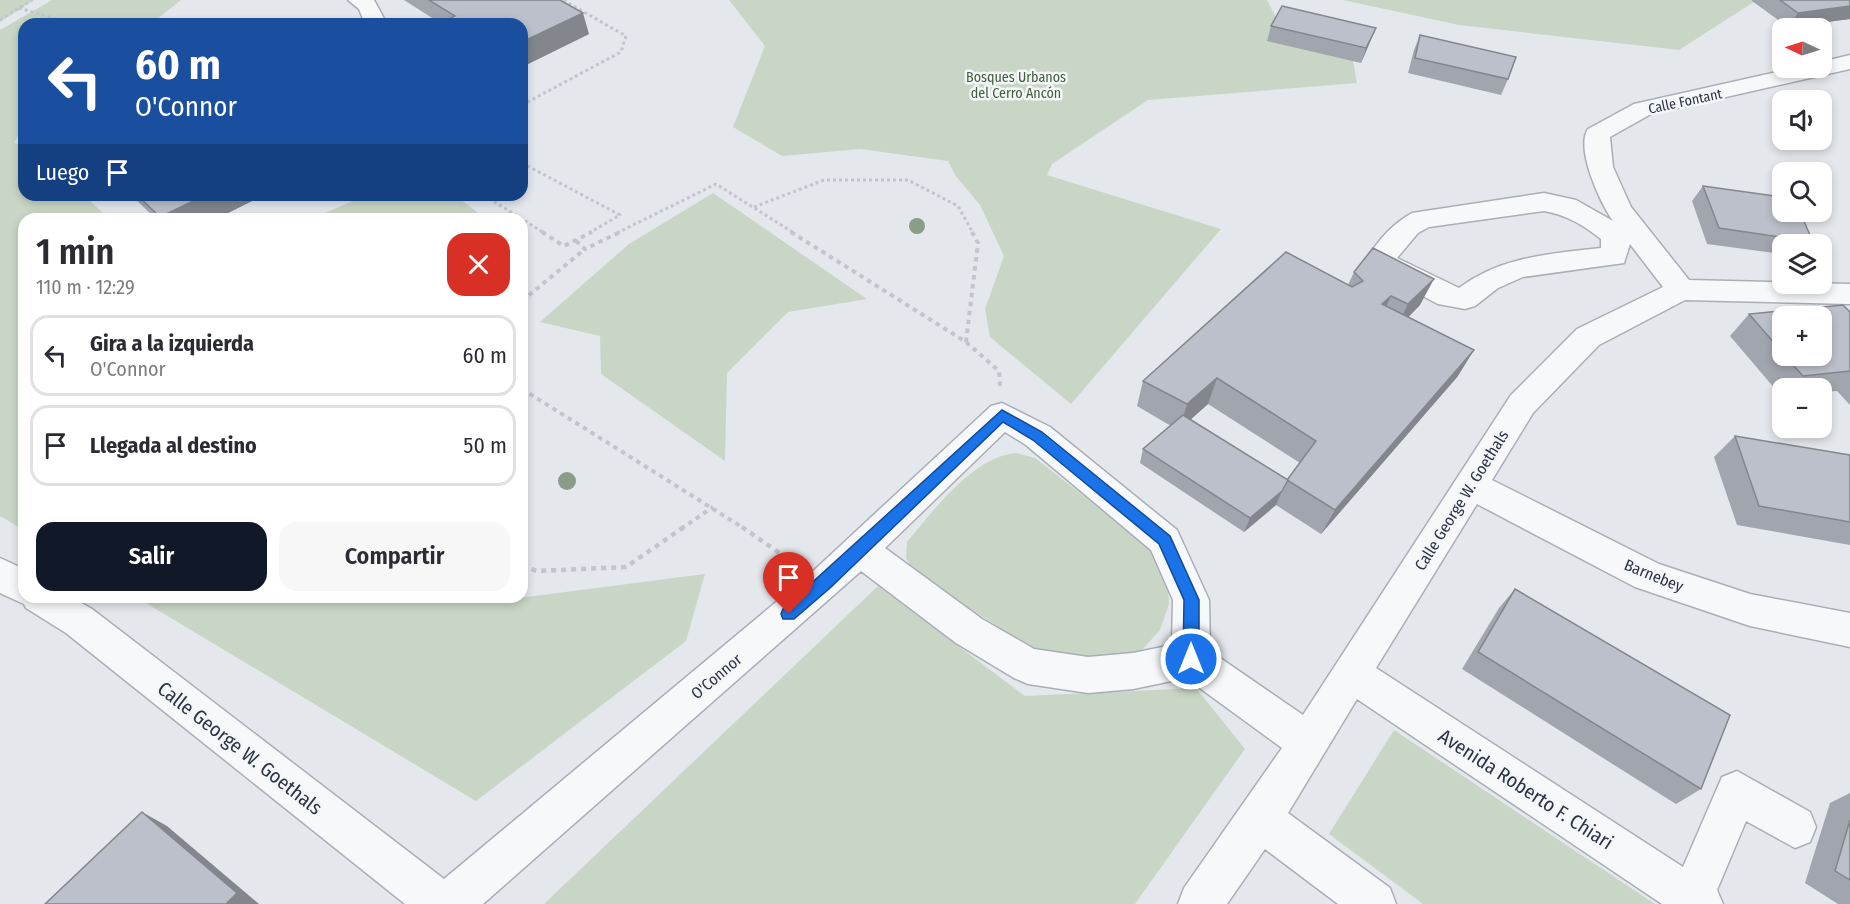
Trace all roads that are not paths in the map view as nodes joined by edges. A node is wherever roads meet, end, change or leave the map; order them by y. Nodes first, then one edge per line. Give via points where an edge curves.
1 (359, 0) edge
2 (373, 18) edge
3 (1850, 62) edge
4 (1626, 235) junction
5 (1681, 290) junction
6 (1850, 294) edge
7 (1471, 485) junction
8 (859, 550) junction
9 (0, 574) edge
10 (18, 584) edge
11 (49, 603) edge
12 (1850, 630) edge
13 (1191, 659) junction
14 (1352, 674) junction
15 (1308, 743) junction
16 (1260, 819) junction
17 (1795, 827) dead end
18 (1696, 901) edge
19 (440, 904) edge
20 (449, 904) edge
21 (1200, 904) edge
22 (1374, 904) edge

1 - 2 street via 368,6
3 - 4 street, Calle Fontant via 1643,109 1597,134 1600,167
4 - 4 street via 1567,206 1544,202 1422,219 1408,227 1383,257 1387,265 1448,297 1466,299 1488,280 1518,268 1614,256 1616,244
4 - 5 street, Calle Fontant
5 - 6 street, Calle George W. Goethals
5 - 7 street, Calle George W. Goethals via 1588,337 1522,404
7 - 12 street, Barnebey via 1648,576 1750,610
7 - 14 street, Calle George W. Goethals
8 - 13 street via 969,631 1028,666 1088,675
8 - 13 street, O'Connor via 1002,415 1038,436 1165,540 1191,600
8 - 20 street, O'Connor
9 - 10 street
11 - 19 street, Calle George W. Goethals via 79,621
13 - 15 street
14 - 15 street, Calle George W. Goethals
14 - 18 street, Avenida Roberto F. Chiari
15 - 16 street, Calle George W. Goethals
16 - 21 street, Calle George W. Goethals
16 - 22 street
17 - 18 street via 1737,792

